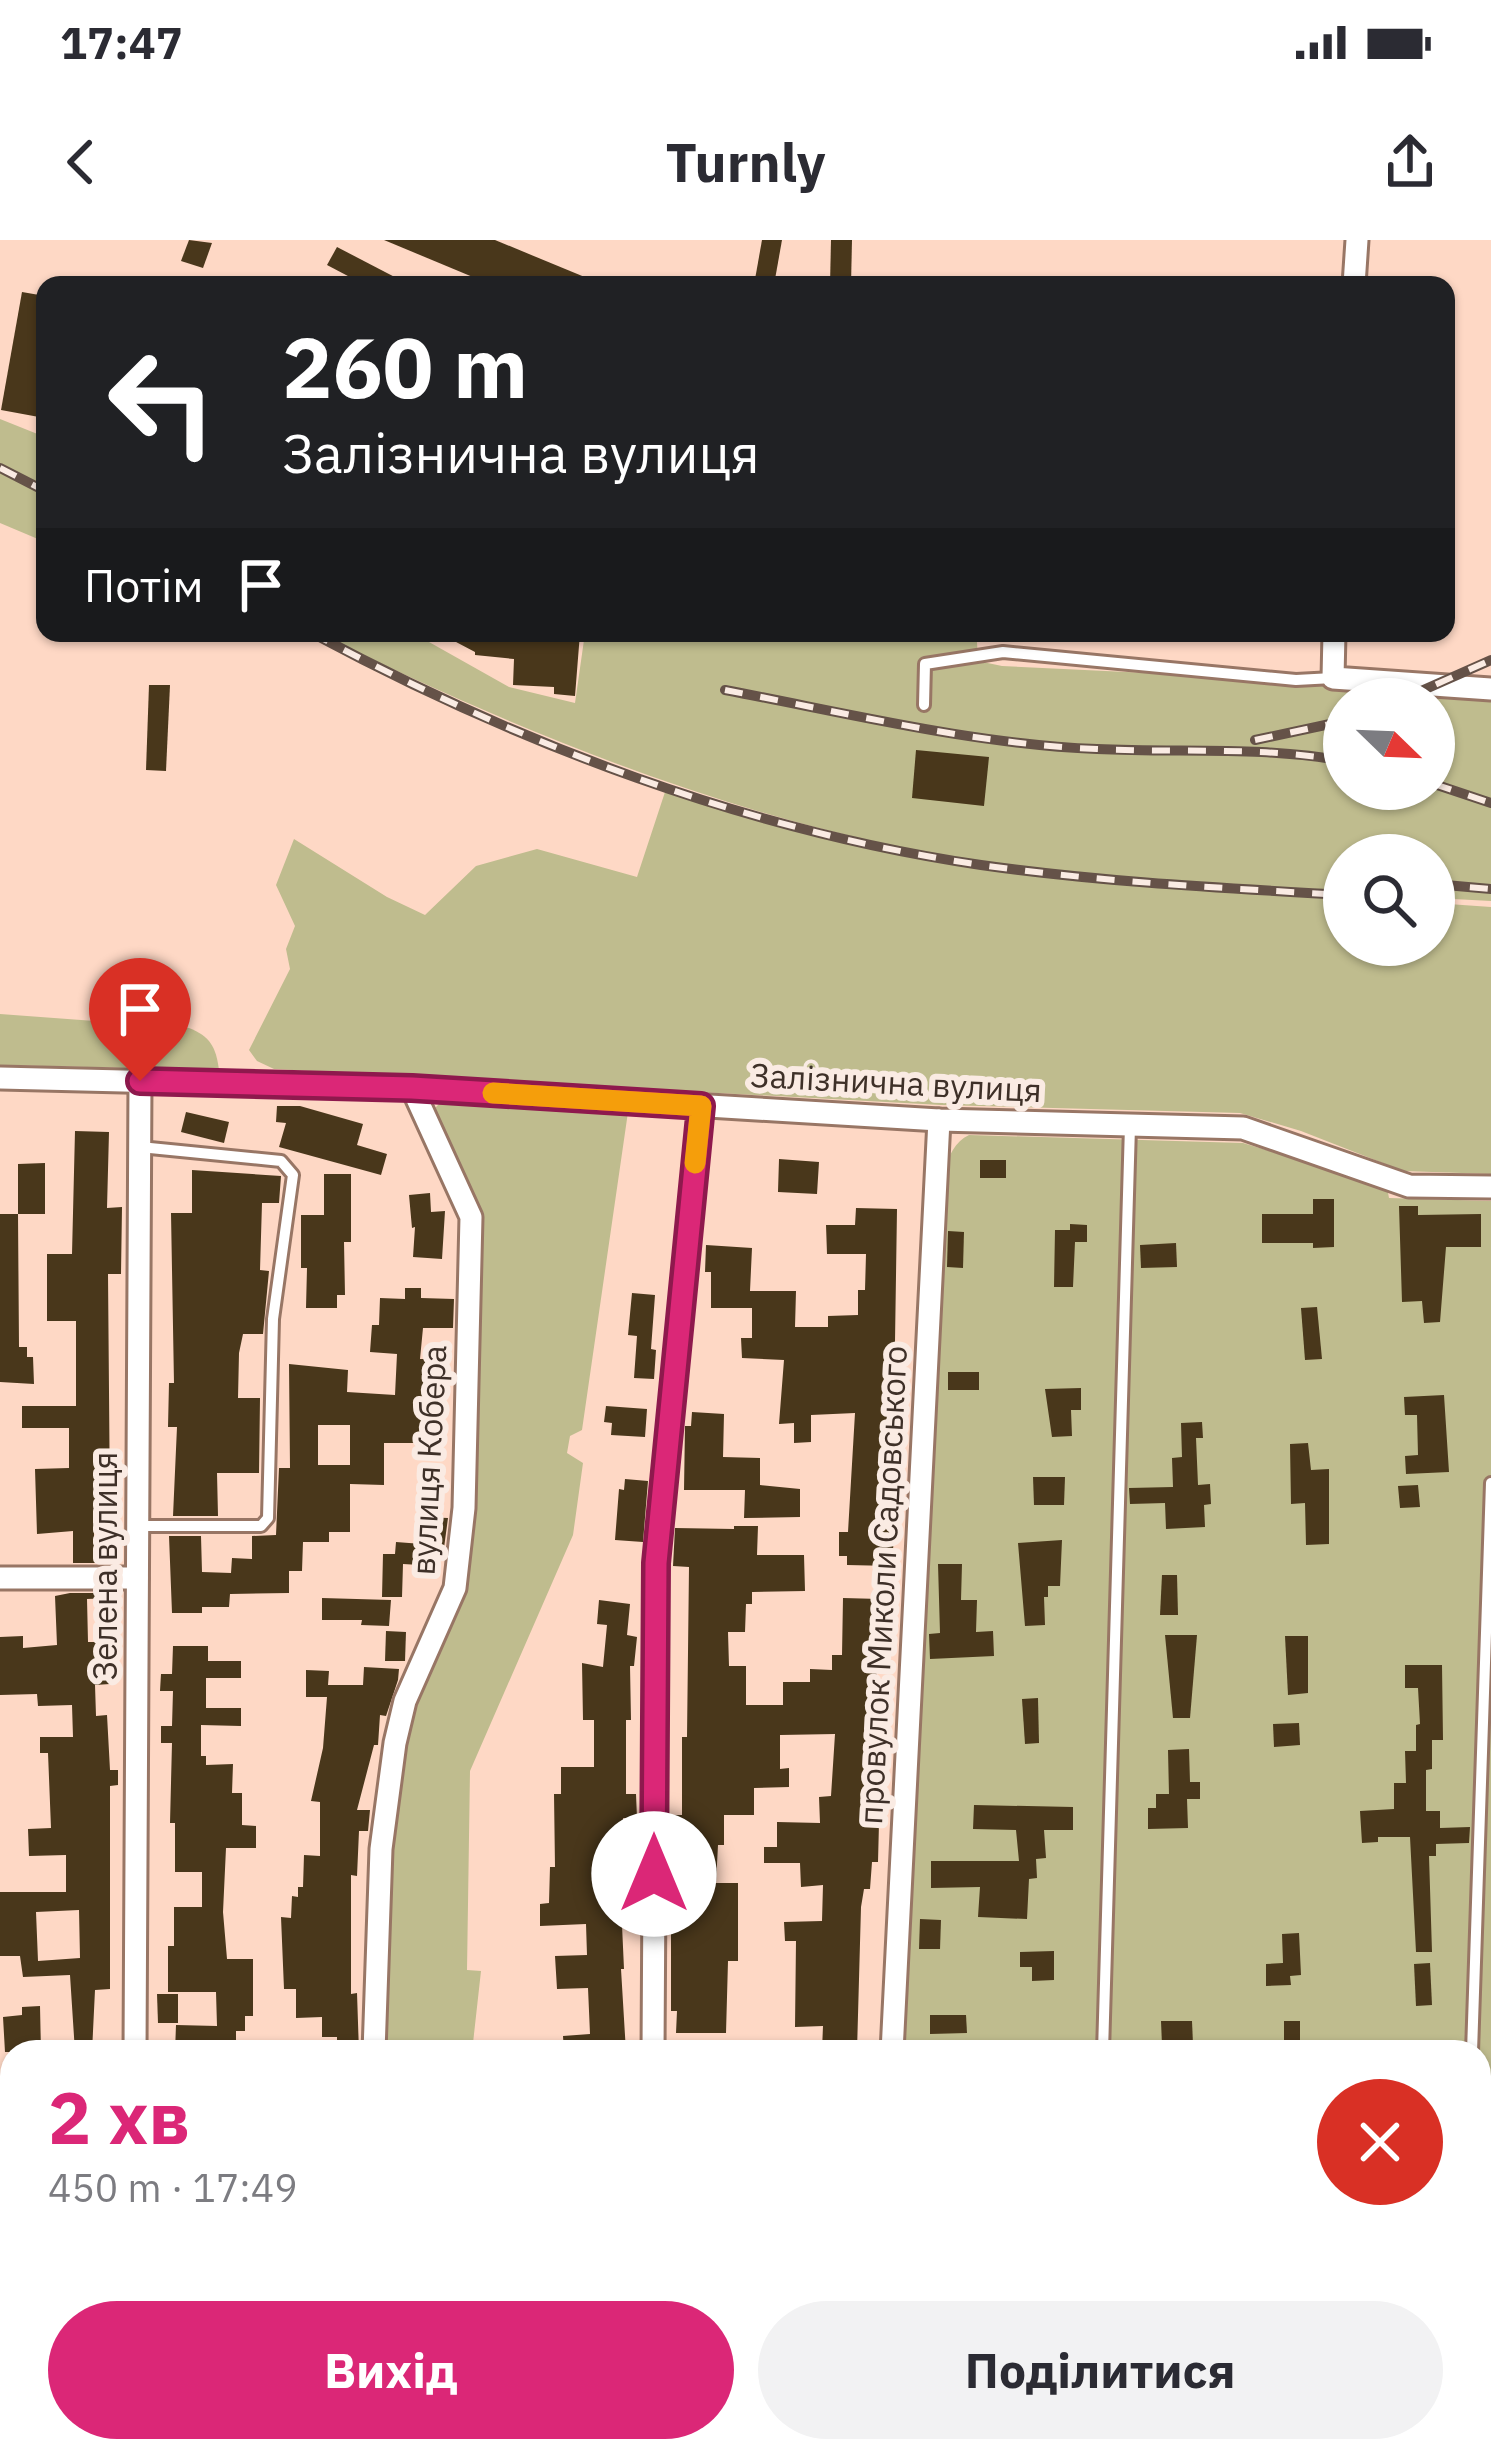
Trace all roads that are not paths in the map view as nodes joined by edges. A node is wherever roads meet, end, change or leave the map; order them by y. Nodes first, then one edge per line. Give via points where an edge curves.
1 (1357, 240) edge
2 (1355, 276) edge
3 (1334, 642) edge
4 (1333, 678) edge
5 (1323, 679) edge
6 (1455, 686) edge
7 (1491, 689) edge
8 (924, 705) dead end
9 (0, 1078) edge
10 (140, 1081) junction
11 (412, 1088) junction
12 (701, 1106) junction
13 (938, 1120) junction
14 (1130, 1125) junction
15 (140, 1147) junction
16 (1491, 1187) edge
17 (1491, 1483) edge
18 (137, 1526) junction
19 (0, 1578) edge
20 (137, 1578) junction
21 (134, 2040) edge
22 (374, 2040) edge
23 (653, 2040) edge
24 (893, 2040) edge
25 (1103, 2040) edge
26 (1472, 2040) edge

1 - 2 street
3 - 4 street
5 - 8 lane via 1003,652 926,664
6 - 7 street
9 - 10 street, Залізнична вулиця
10 - 11 street, Залізнична вулиця
10 - 15 street, Зелена вулиця
11 - 12 street, Залізнична вулиця
11 - 22 street, вулиця Кобера via 471,1217 464,1508 455,1588 394,1743
12 - 13 street, Залізнична вулиця
12 - 23 street via 656,1563
13 - 14 street, Залізнична вулиця
13 - 24 street, провулок Миколи Садовського
14 - 16 street, Залізнична вулиця via 1243,1128 1408,1186
14 - 25 lane
15 - 18 street, Зелена вулиця
15 - 18 lane via 281,1161 292,1175 273,1319 268,1518 261,1526
17 - 26 lane
18 - 20 street, Зелена вулиця
19 - 20 street
20 - 21 street, Зелена вулиця

